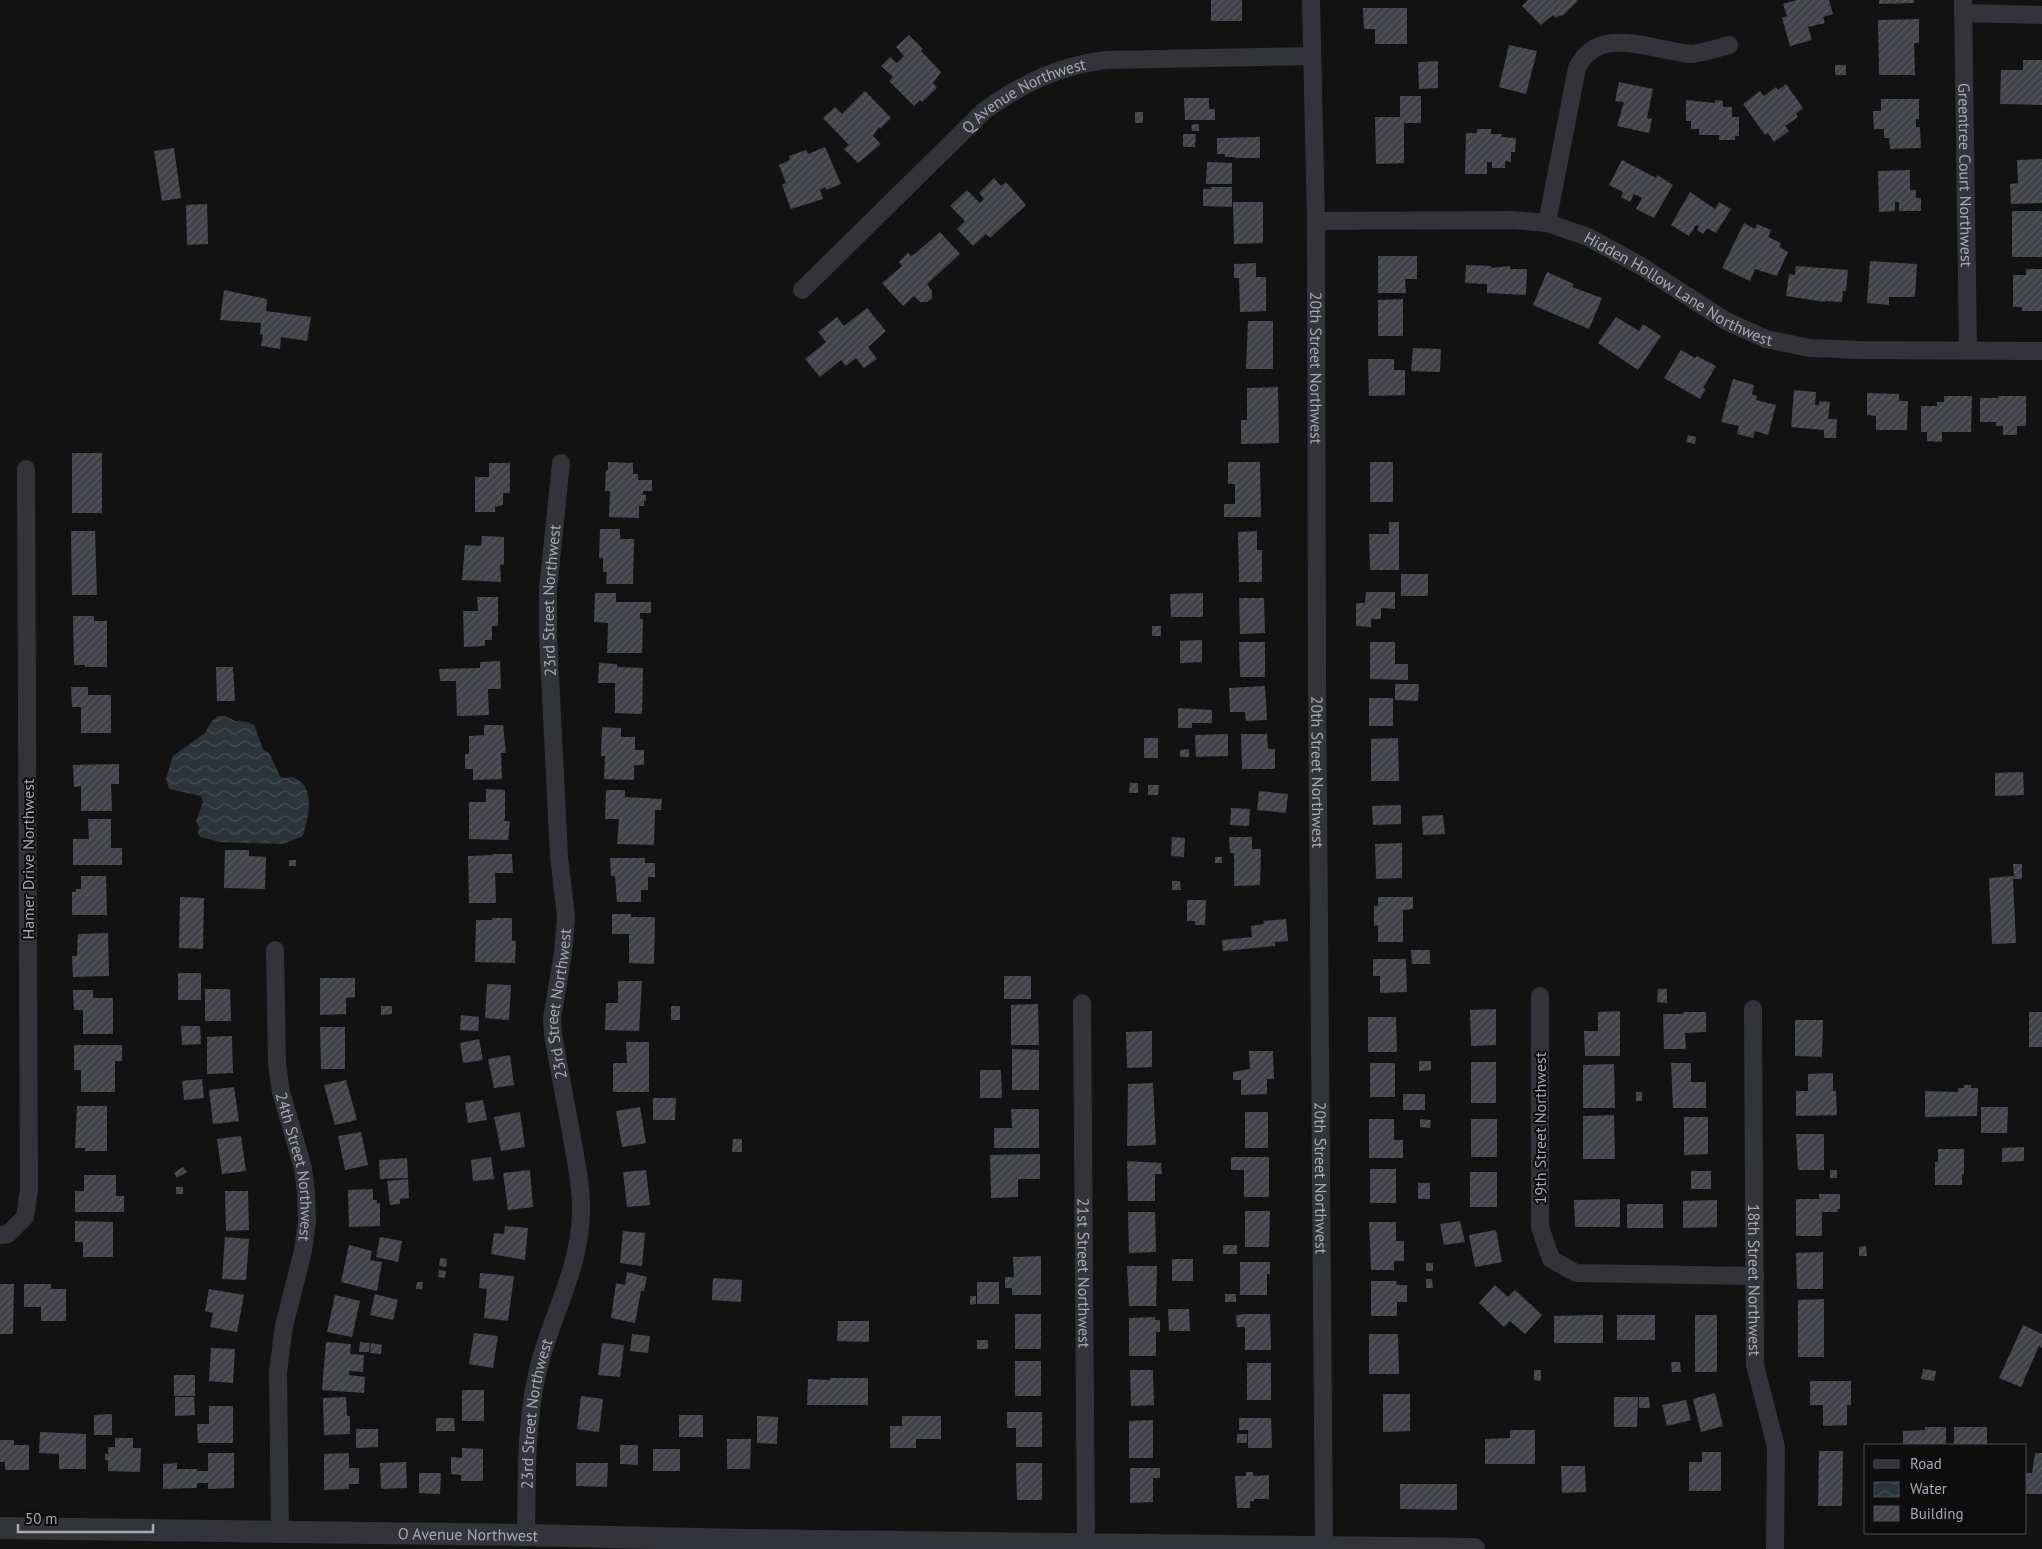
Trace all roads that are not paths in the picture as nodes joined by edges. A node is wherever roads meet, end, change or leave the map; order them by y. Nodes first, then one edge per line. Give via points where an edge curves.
1 (1311, 0) edge
2 (1963, 7) edge
3 (2042, 15) edge
4 (1730, 45) dead end
5 (1312, 56) junction
6 (1316, 221) junction
7 (1547, 224) junction
8 (802, 290) dead end
9 (1968, 350) junction
10 (2042, 351) edge
11 (561, 463) dead end
12 (26, 469) dead end
13 (275, 950) dead end
14 (1540, 996) dead end
15 (1082, 1003) dead end
16 (1754, 1009) dead end
17 (0, 1235) edge
18 (1755, 1276) junction
19 (0, 1528) edge
20 (280, 1532) junction
21 (526, 1535) junction
22 (740, 1544) edge
23 (1086, 1544) junction
24 (1324, 1546) junction
25 (1474, 1549) edge
26 (1775, 1549) edge

1 - 5 street, 20th Street Northwest
2 - 3 street
2 - 9 street, Greentree Court Northwest
4 - 7 street via 1692,54 1620,42 1605,44 1583,56 1577,68
5 - 6 street, 20th Street Northwest
5 - 8 street, Q Avenue Northwest via 1106,60 1083,63 1033,80 984,112
6 - 7 street, Hidden Hollow Lane Northwest via 1512,220
6 - 24 street, 20th Street Northwest
7 - 9 street, Hidden Hollow Lane Northwest via 1588,237 1641,266 1726,321 1766,339 1810,348
9 - 10 street, Hidden Hollow Lane Northwest
11 - 21 street, 23rd Street Northwest via 548,589 548,627 559,856 566,917 552,1019 579,1181 581,1212 573,1271 531,1396
12 - 17 street, Hamer Drive Northwest via 29,1189 25,1217 8,1234
13 - 20 street, 24th Street Northwest via 277,1064 281,1092 302,1168 308,1221 284,1326 278,1372
14 - 18 street, 19th Street Northwest via 1540,1228 1551,1259 1576,1273
15 - 23 street, 21st Street Northwest
16 - 18 street, 18th Street Northwest
18 - 26 street, 18th Street Northwest via 1755,1365 1776,1447
19 - 20 street, O Avenue Northwest
20 - 21 street, O Avenue Northwest
21 - 22 street, O Avenue Northwest
22 - 23 street, O Avenue Northwest
23 - 24 street, O Avenue Northwest
24 - 25 street, O Avenue Northwest

